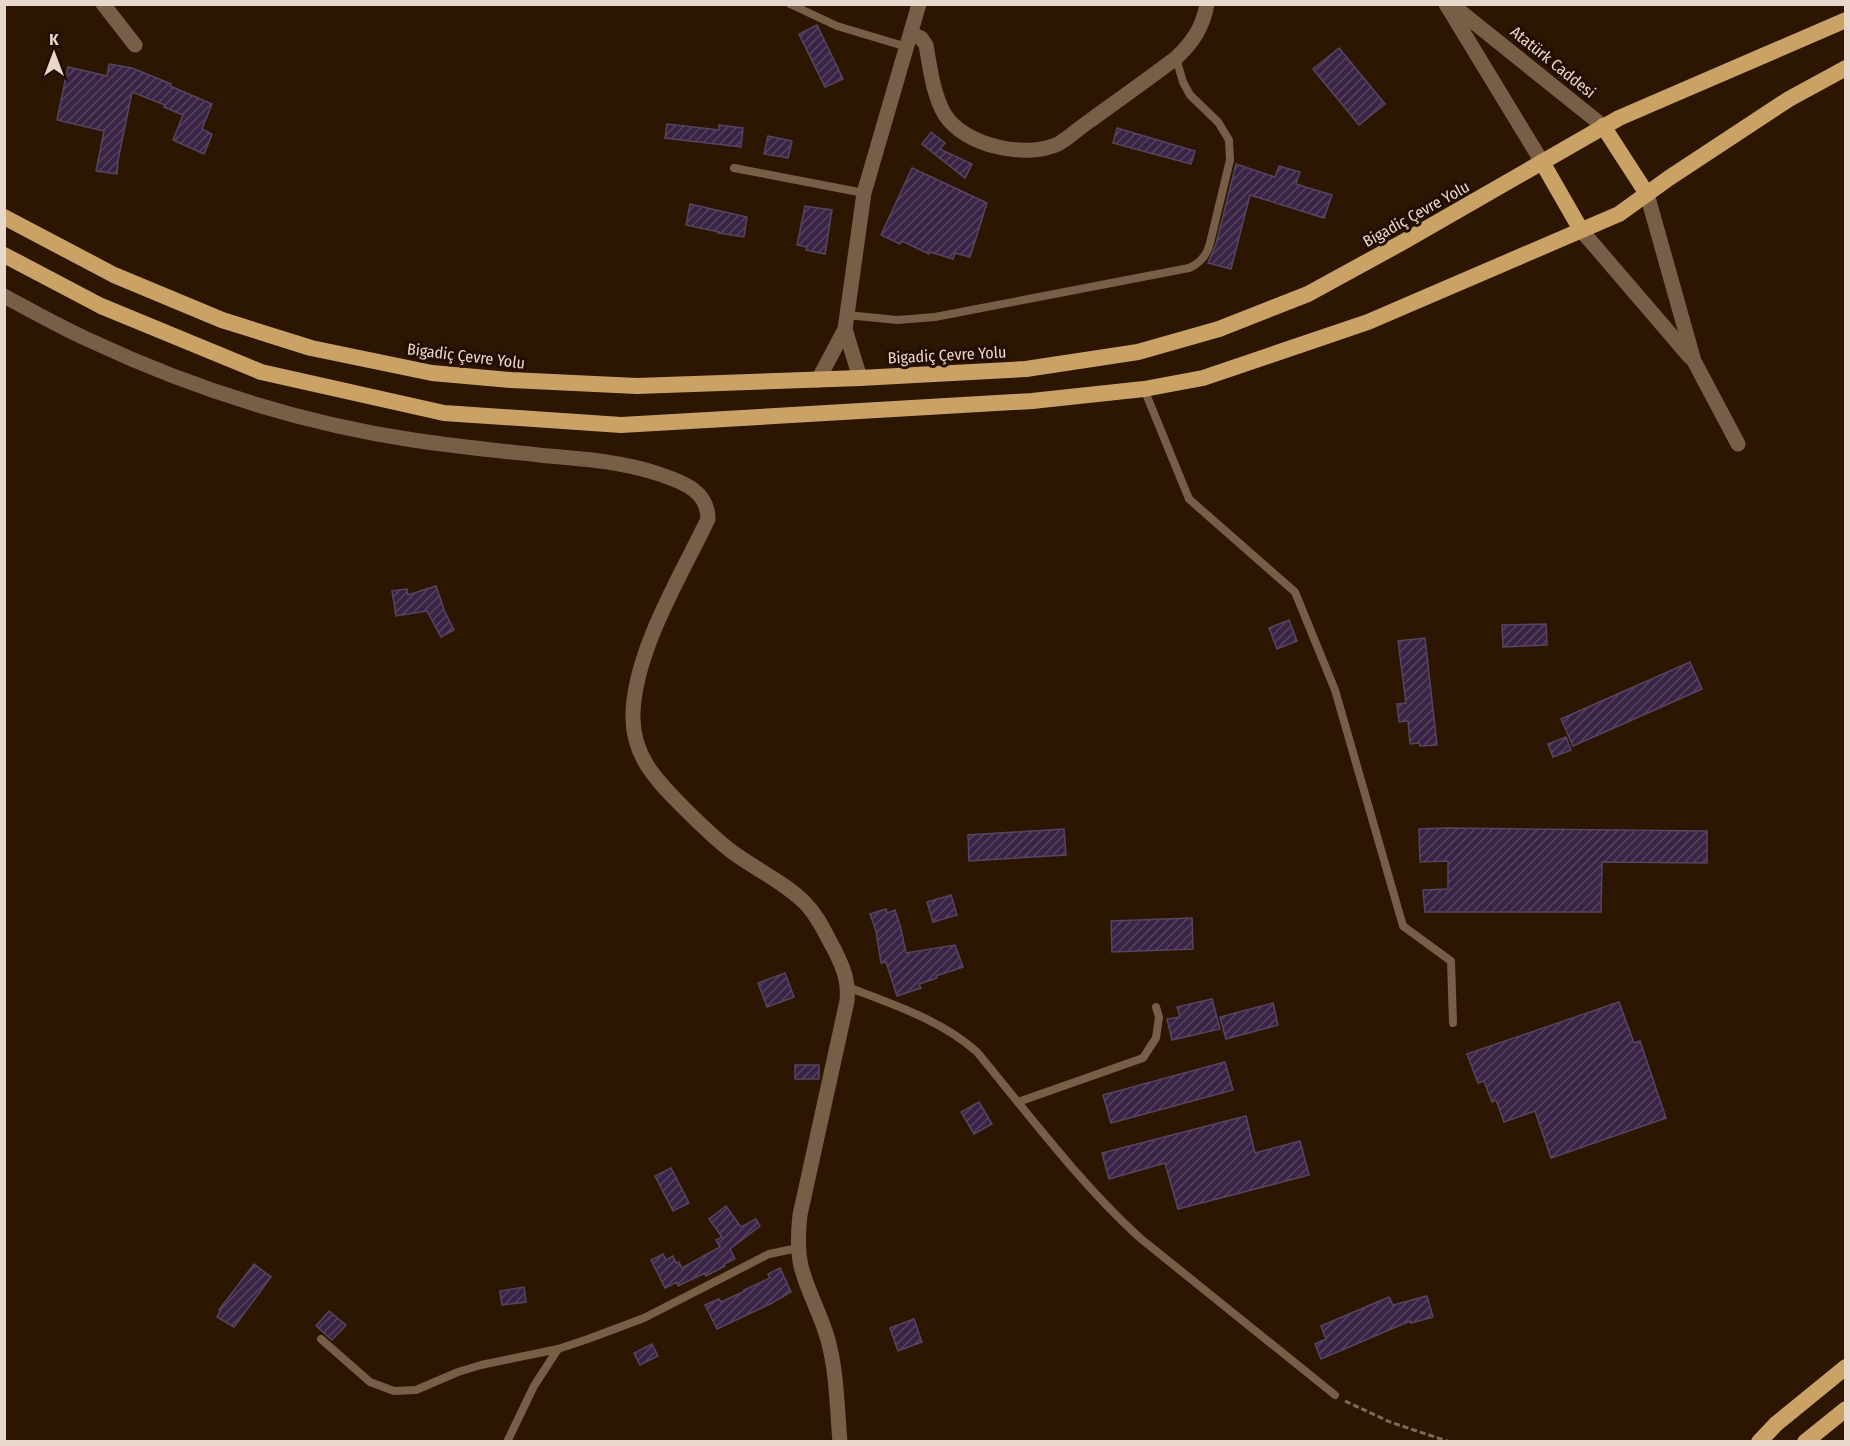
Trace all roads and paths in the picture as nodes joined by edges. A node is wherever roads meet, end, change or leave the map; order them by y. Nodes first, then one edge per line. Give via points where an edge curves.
1 (103, 4) edge
2 (790, 4) edge
3 (919, 4) edge
4 (1207, 4) edge
5 (1446, 4) edge
6 (1452, 4) edge
7 (1845, 20) edge
8 (909, 40) junction
9 (135, 45) dead end
10 (1176, 58) junction
11 (1845, 68) edge
12 (1604, 126) junction
13 (1542, 162) junction
14 (734, 168) dead end
15 (864, 193) junction
16 (1647, 194) junction
17 (4, 217) edge
18 (1581, 230) junction
19 (4, 255) edge
20 (4, 296) edge
21 (846, 322) junction
22 (1694, 361) junction
23 (860, 378) junction
24 (818, 380) junction
25 (1144, 389) junction
26 (1738, 444) dead end
27 (848, 987) junction
28 (1156, 1007) dead end
29 (1453, 1023) dead end
30 (1018, 1102) junction
31 (798, 1248) junction
32 (321, 1339) dead end
33 (558, 1348) junction
34 (1845, 1367) edge
35 (1335, 1395) joint
36 (1845, 1409) edge
37 (507, 1442) edge
38 (840, 1442) edge
39 (1450, 1442) edge
40 (1759, 1442) edge
41 (1805, 1442) edge

1 - 9 street
2 - 8 lane via 837,26
3 - 8 street
4 - 10 street via 1191,44
5 - 13 street
6 - 12 street, Atatürk Caddesi
7 - 12 highway, Bigadiç Çevre Yolu
8 - 10 street via 921,38 926,45 946,117 969,135 1011,150 1057,144
8 - 15 street
10 - 21 lane via 1190,95 1225,130 1230,150 1208,251 1199,262 1189,268 935,317
11 - 16 highway via 1789,99
12 - 13 highway, Bigadiç Çevre Yolu
12 - 16 highway
13 - 18 highway
13 - 23 highway, Bigadiç Çevre Yolu via 1308,294 1219,329 1138,352 1026,369
14 - 15 lane
15 - 21 street
16 - 18 highway via 1619,214
16 - 22 street
17 - 24 highway, Bigadiç Çevre Yolu via 114,275 222,320 311,348 432,373 637,386
18 - 22 street
18 - 25 highway via 1368,322 1203,378
19 - 25 highway via 100,306 261,372 444,413 621,425 1032,401
20 - 27 street via 87,340 154,369 291,414 410,440 629,466 673,479 699,492 705,500 708,519 655,629 640,672 633,712 638,751 655,778 712,836 808,906 843,967
21 - 23 street
21 - 24 street
22 - 26 street
23 - 24 highway, Bigadiç Çevre Yolu
25 - 29 lane via 1190,499 1295,592 1335,690 1403,926 1451,960
27 - 30 lane via 948,1029 977,1052
27 - 31 street via 800,1215
28 - 30 lane via 1156,1038 1143,1058
30 - 35 lane via 1120,1219
31 - 33 lane via 769,1254 644,1318
31 - 38 street via 801,1268 829,1342
32 - 33 lane via 370,1382 405,1392 481,1365
33 - 37 lane
34 - 40 highway
35 - 39 path via 1390,1422
36 - 41 highway

